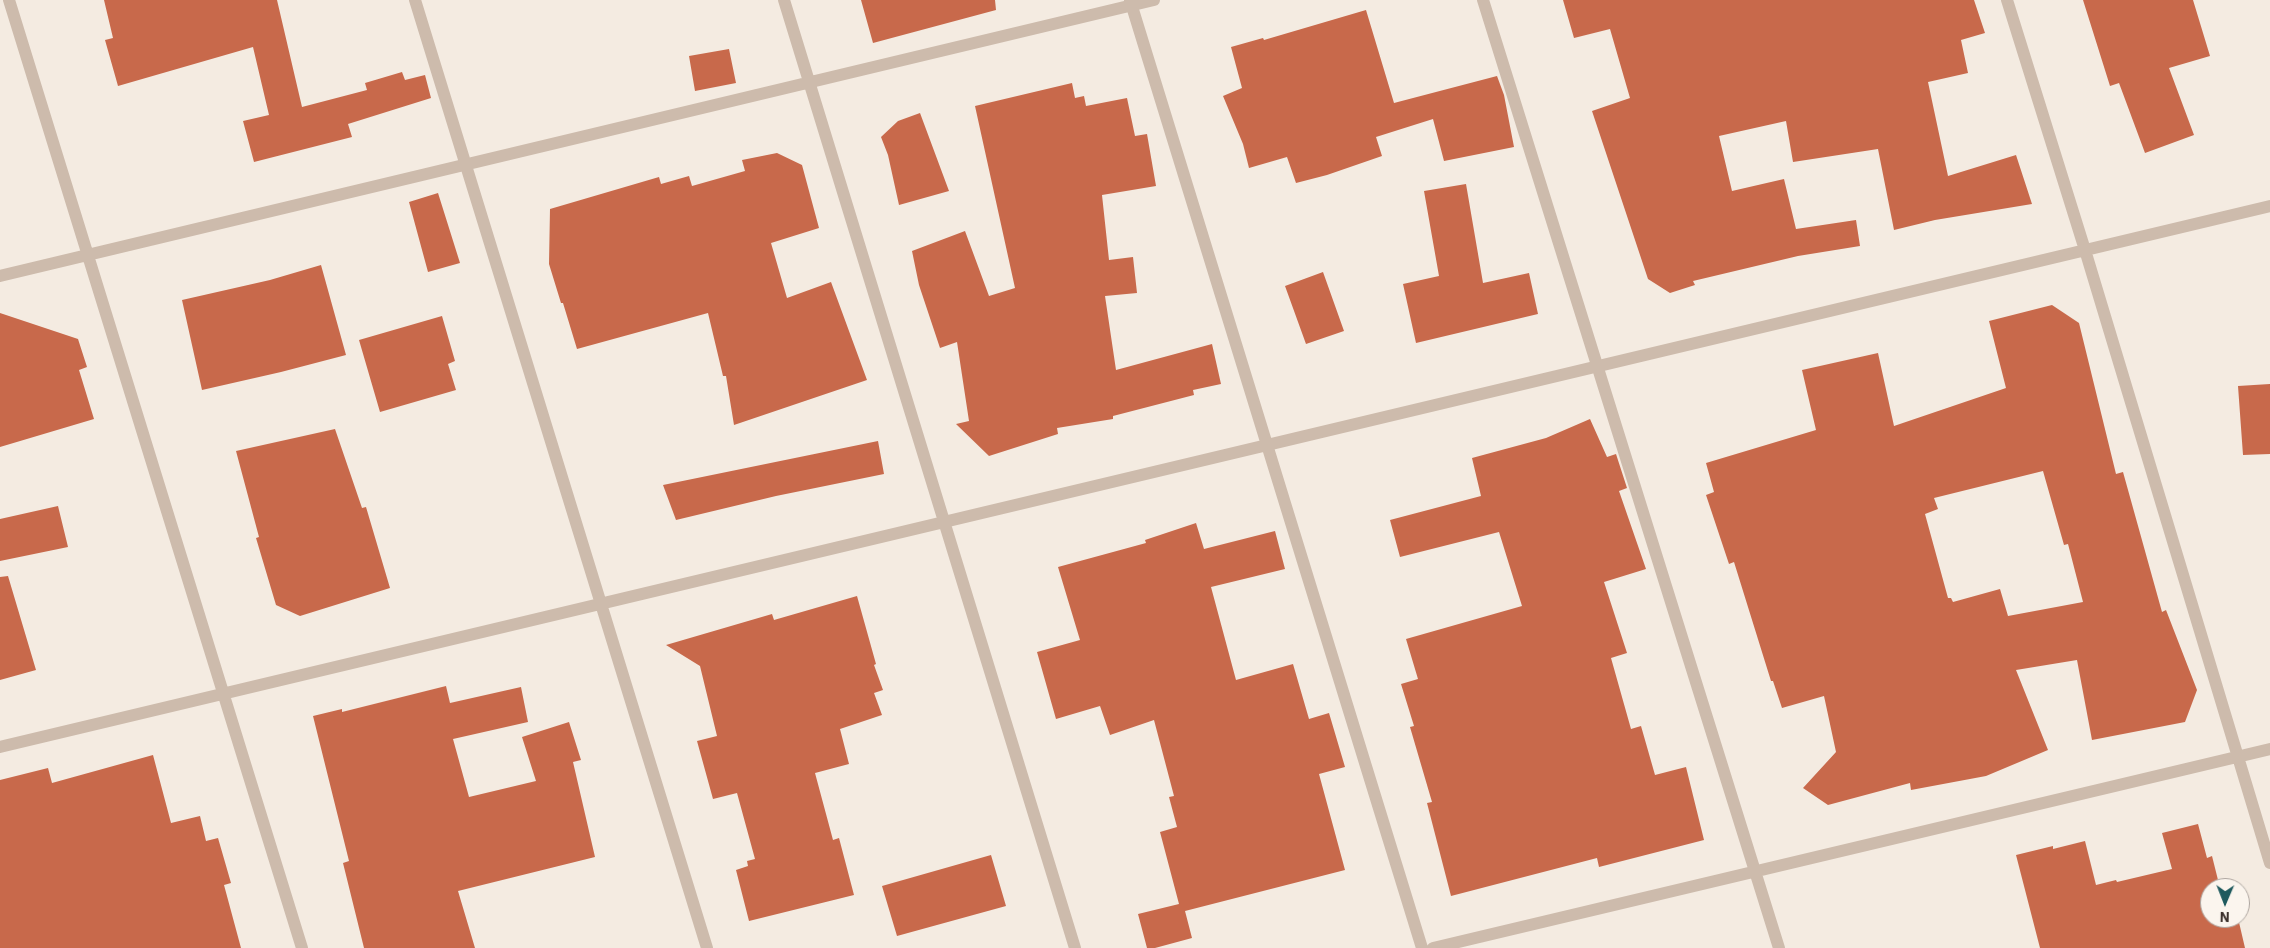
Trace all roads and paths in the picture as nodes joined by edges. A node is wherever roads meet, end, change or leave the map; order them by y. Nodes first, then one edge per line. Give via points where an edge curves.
1 (9, 0) edge
2 (415, 0) edge
3 (784, 0) edge
4 (1154, 0) edge
5 (1483, 0) edge
6 (2007, 0) edge
7 (1131, 3) edge
8 (809, 81) junction
9 (465, 163) junction
10 (2270, 206) edge
11 (2085, 250) junction
12 (88, 255) junction
13 (0, 276) edge
14 (1598, 367) junction
15 (1267, 446) junction
16 (944, 521) junction
17 (600, 603) junction
18 (224, 694) junction
19 (0, 747) edge
20 (2270, 749) edge
21 (2239, 756) junction
22 (2270, 863) edge
23 (1755, 872) junction
24 (302, 948) edge
25 (707, 948) edge
26 (1075, 948) edge
27 (1422, 948) edge
28 (1433, 948) edge
29 (1779, 948) edge

1 - 12 street
2 - 9 street
3 - 8 street
4 - 7 street
5 - 14 street
6 - 11 street
7 - 8 street
7 - 15 street
8 - 9 street
8 - 16 street
9 - 12 street
9 - 17 street
10 - 11 street
11 - 14 street
11 - 21 street
12 - 13 street
12 - 18 street
14 - 15 street
14 - 23 street
15 - 16 street
15 - 27 street
16 - 17 street
16 - 26 street
17 - 18 street
17 - 25 street
18 - 19 street
18 - 24 street
20 - 21 street
21 - 22 street
21 - 23 street
23 - 28 street
23 - 29 street

